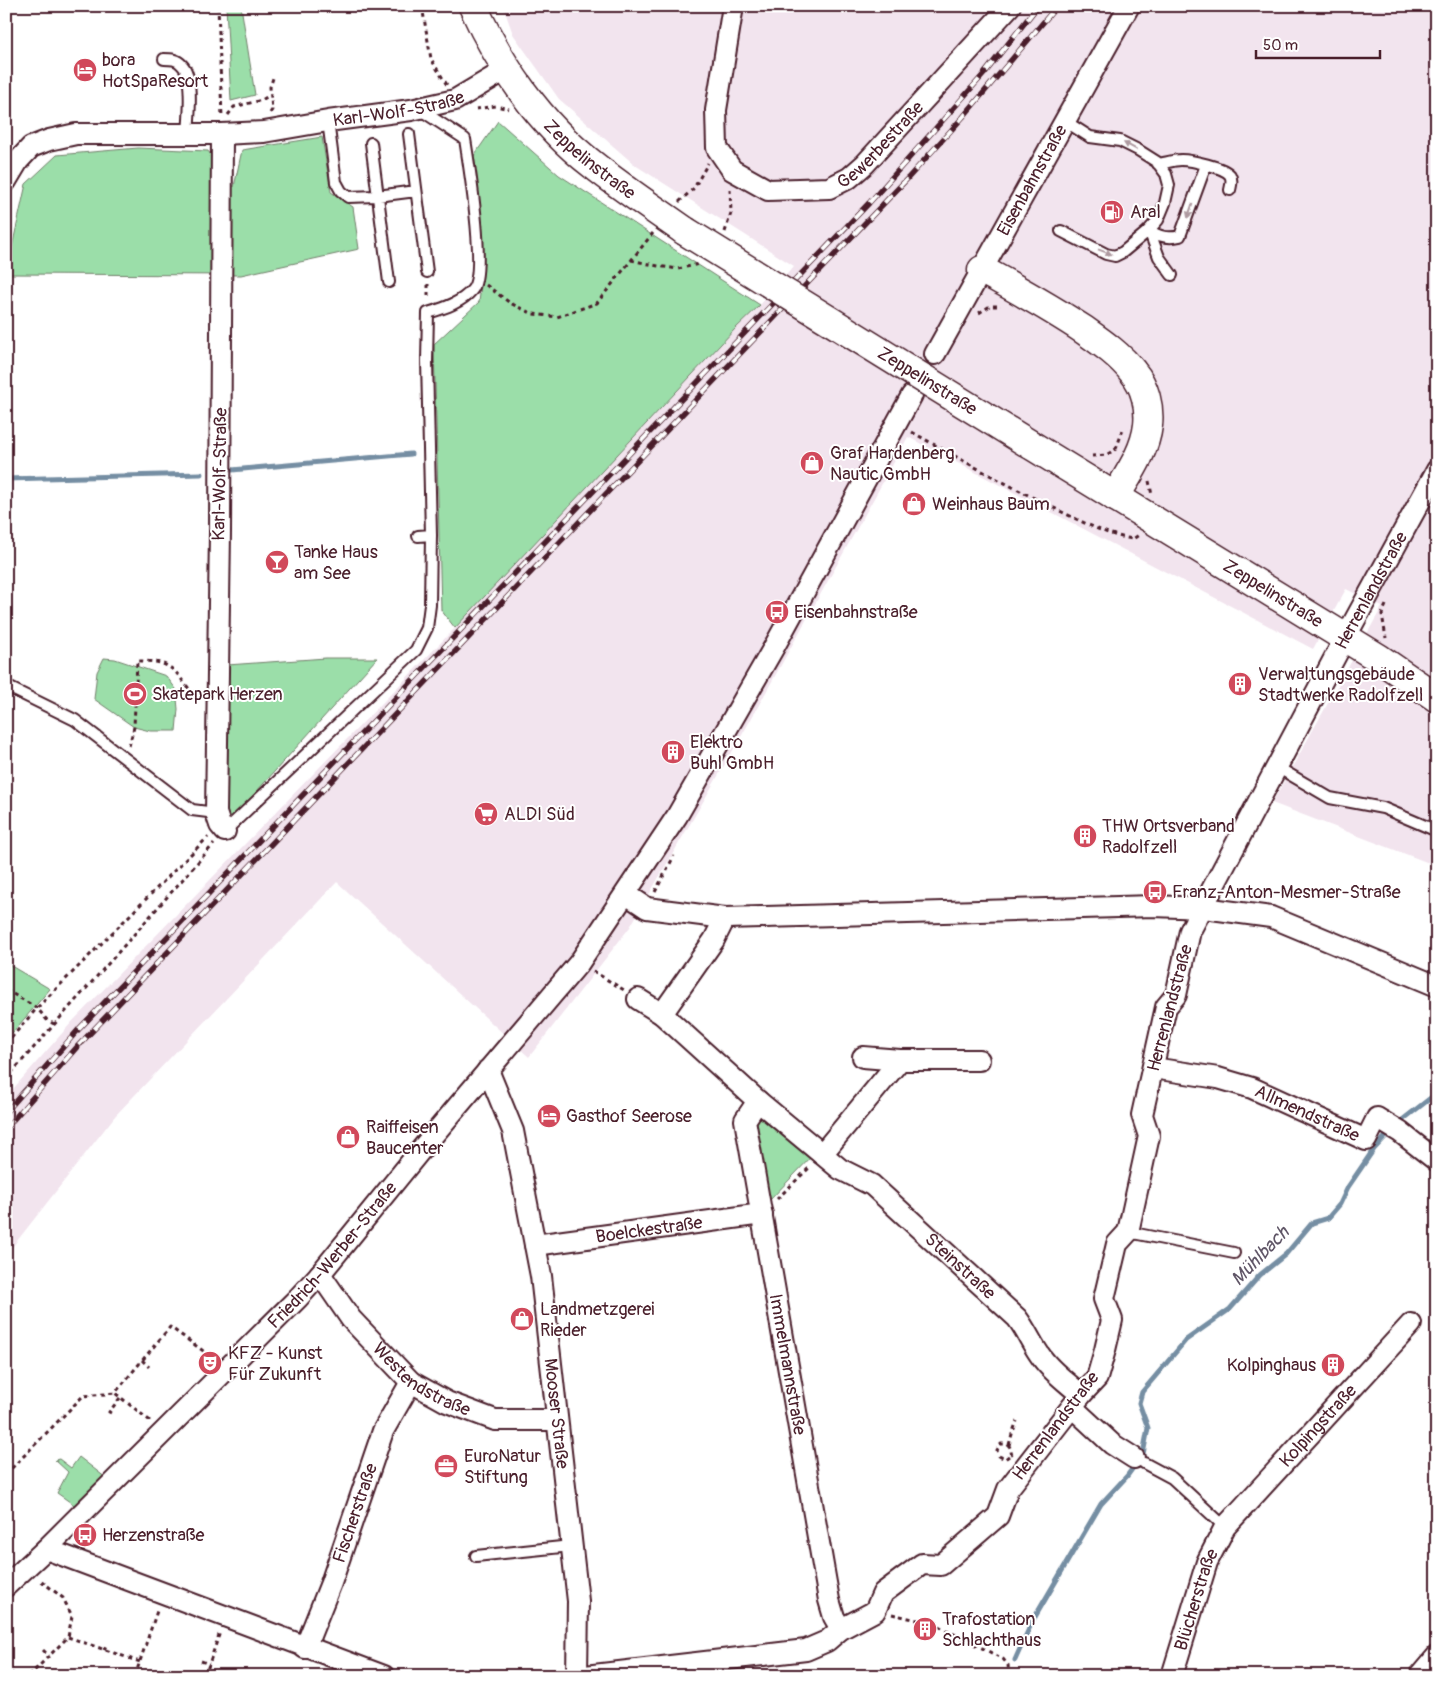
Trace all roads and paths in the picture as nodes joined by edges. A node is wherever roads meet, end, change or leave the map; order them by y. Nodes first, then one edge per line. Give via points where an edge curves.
1 (218, 6) edge
2 (473, 6) edge
3 (733, 6) edge
4 (1010, 6) edge
5 (1129, 6) edge
6 (164, 59) dead end
7 (507, 69) junction
8 (274, 75) dead end
9 (270, 94) junction
10 (418, 108) junction
11 (269, 116) dead end
12 (328, 121) junction
13 (1065, 121) junction
14 (224, 127) junction
15 (188, 134) junction
16 (409, 134) dead end
17 (370, 143) dead end
18 (12, 157) edge
19 (1158, 164) junction
20 (1206, 165) junction
21 (702, 172) dead end
22 (6, 181) edge
23 (1230, 190) dead end
24 (416, 191) junction
25 (377, 196) junction
26 (671, 198) dead end
27 (678, 203) junction
28 (685, 219) junction
29 (656, 228) dead end
30 (1149, 230) junction
31 (1061, 231) dead end
32 (982, 270) junction
33 (427, 272) joint
34 (1172, 275) dead end
35 (478, 279) junction
36 (389, 282) dead end
37 (1005, 306) dead end
38 (428, 313) junction
39 (974, 316) dead end
40 (935, 354) dead end
41 (912, 395) dead end
42 (1128, 419) dead end
43 (897, 424) junction
44 (1126, 455) junction
45 (1090, 456) dead end
46 (1437, 470) edge
47 (1115, 498) junction
48 (1142, 534) dead end
49 (431, 535) junction
50 (418, 536) dead end
51 (1370, 594) junction
52 (1345, 638) junction
53 (1388, 646) dead end
54 (6, 686) edge
55 (1437, 698) edge
56 (218, 702) junction
57 (126, 759) junction
58 (1277, 767) junction
59 (220, 823) junction
60 (1437, 831) edge
61 (626, 894) junction
62 (1204, 908) junction
63 (725, 918) junction
64 (580, 963) junction
65 (1437, 986) edge
66 (6, 990) edge
67 (638, 999) joint
68 (37, 1008) junction
69 (662, 1014) junction
70 (54, 1024) junction
71 (6, 1044) edge
72 (863, 1057) dead end
73 (900, 1060) junction
74 (979, 1060) dead end
75 (1153, 1068) junction
76 (488, 1070) junction
77 (6, 1080) edge
78 (758, 1101) junction
79 (822, 1154) junction
80 (1437, 1161) edge
81 (762, 1214) junction
82 (1128, 1232) junction
83 (535, 1245) junction
84 (1234, 1254) dead end
85 (320, 1274) junction
86 (1411, 1324) dead end
87 (142, 1360) junction
88 (149, 1367) dead end
89 (227, 1369) junction
90 (411, 1382) junction
91 (115, 1393) junction
92 (120, 1398) junction
93 (1077, 1401) junction
94 (111, 1414) dead end
95 (557, 1420) junction
96 (1018, 1422) dead end
97 (145, 1425) dead end
98 (1009, 1445) junction
99 (1019, 1460) junction
100 (1139, 1460) joint
101 (6, 1474) edge
102 (1225, 1527) junction
103 (571, 1546) junction
104 (46, 1549) junction
105 (476, 1556) dead end
106 (25, 1568) junction
107 (6, 1586) edge
108 (163, 1593) junction
109 (875, 1611) junction
110 (225, 1617) junction
111 (841, 1629) junction
112 (68, 1637) junction
113 (107, 1644) dead end
114 (306, 1648) junction
115 (43, 1650) dead end
116 (104, 1650) junction
117 (49, 1656) junction
118 (1437, 1656) edge
119 (201, 1661) dead end
120 (140, 1662) junction
121 (209, 1664) junction
122 (6, 1667) edge
123 (14, 1676) edge
124 (29, 1676) edge
125 (135, 1676) edge
126 (205, 1676) edge
127 (384, 1676) edge
128 (577, 1676) edge
129 (585, 1676) edge
130 (1009, 1676) edge
131 (1172, 1676) edge
132 (1420, 1676) edge

1 - 14 path
2 - 7 main road, Zeppelinstraße
3 - 4 street, Gewerbestraße via 716,110 717,148 732,170 768,190 829,188 849,178
5 - 13 street, Eisenbahnstraße
6 - 15 lane via 173,59 183,65 189,80
7 - 10 street, Karl-Wolf-Straße via 455,100
7 - 28 main road, Zeppelinstraße via 528,99 591,164
8 - 9 path
9 - 11 path via 272,110
9 - 14 path via 262,100 234,107
10 - 12 street, Karl-Wolf-Straße
10 - 35 lane via 465,139 473,190
12 - 14 street, Karl-Wolf-Straße via 264,132
12 - 25 lane via 336,182 341,191 348,197
19 -> 13 lane via 1120,140 1090,137
13 - 32 street, Eisenbahnstraße
14 - 15 street, Karl-Wolf-Straße
14 - 56 street, Karl-Wolf-Straße
15 - 18 street, Karl-Wolf-Straße via 76,134 49,140
16 - 24 lane
17 - 25 lane
18 - 22 street, Karl-Wolf-Straße
19 - 20 lane via 1179,160
19 - 30 lane via 1169,185 1158,220
20 - 23 lane via 1229,174 1232,181
20 -> 30 lane via 1180,236 1167,238
21 - 27 path via 694,188
24 - 25 lane
24 - 33 lane
25 - 36 lane
26 - 27 path
27 - 28 path
28 - 47 main road, Zeppelinstraße, bridge
29 - 35 path via 597,302 557,317 533,314
31 -> 30 lane via 1116,256
30 - 34 lane via 1159,256
32 - 40 street, Eisenbahnstraße
32 - 44 main road via 1060,314 1115,353 1134,373 1148,405 1148,425 1144,444
33 - 38 path
35 - 38 lane via 473,290 456,303
37 - 39 path via 990,306
38 - 49 lane
41 - 43 street
42 - 44 path
43 - 48 path via 988,475 1099,530 1122,538 1133,539
43 - 61 street via 687,799
44 - 45 path
44 - 47 main road
46 - 51 street, Herrenlandstraße
47 - 52 main road, Zeppelinstraße
49 - 50 lane
49 - 59 lane via 430,605 426,628 416,650
51 - 52 street, Herrenlandstraße
51 - 53 path via 1386,602 1382,614
52 - 55 main road, Zeppelinstraße
52 - 58 street, Herrenlandstraße
54 - 57 lane via 75,720
56 - 57 path via 205,701 192,694 170,667 152,661 137,661 134,727
56 - 59 street, Karl-Wolf-Straße
57 - 59 lane via 192,810
58 - 60 lane via 1330,798 1383,808
58 - 62 street, Herrenlandstraße
59 - 68 path
59 - 70 path
61 - 63 street via 647,908
61 - 64 street, Friedrich-Werber-Straße
62 - 63 street via 1154,906
62 - 65 street via 1271,917
62 - 75 street, Herrenlandstraße via 1190,931 1176,995 1166,1007
63 - 69 street via 714,940
64 - 67 path
64 - 76 street, Friedrich-Werber-Straße
66 - 68 path
67 - 69 street, Steinstraße
68 - 70 path
68 - 71 path
69 - 78 street, Steinstraße
70 - 77 path
72 - 73 street
73 - 74 street
73 - 79 street
75 - 80 street, Allmendstraße via 1218,1078 1252,1088 1366,1140 1377,1118
75 - 82 street, Herrenlandstraße via 1142,1115 1149,1136
76 - 83 street, Mooser Straße via 513,1131
76 - 85 street, Friedrich-Werber-Straße
78 - 79 street, Steinstraße
78 - 81 street, Immelmannstraße via 745,1120
79 - 81 path
79 - 93 street, Steinstraße via 840,1169 872,1185 1018,1318 1043,1360
81 - 83 street, Boelckestraße
81 - 111 street, Immelmannstraße via 830,1600
82 - 84 lane
82 - 93 street, Herrenlandstraße via 1117,1244 1104,1299 1112,1320 1105,1350 1096,1378
83 - 95 street, Mooser Straße
85 - 89 street, Friedrich-Werber-Straße
85 - 90 street, Westendstraße via 351,1320
86 - 102 street, Kolpingstraße
87 - 88 path
87 - 89 path via 170,1327
87 - 91 path
89 - 104 street, Friedrich-Werber-Straße
90 - 95 street, Westendstraße via 447,1402 495,1420
90 - 114 street, Fischerstraße via 382,1431
91 - 92 path
91 - 101 path via 83,1396
92 - 94 path via 109,1412
92 - 97 path via 149,1420
93 - 99 street, Herrenlandstraße
93 - 100 street, Steinstraße via 1112,1444
95 - 103 street, Mooser Straße
96 - 98 path
98 - 99 path
98 - 99 path via 1001,1444 998,1456
99 - 109 street, Herrenlandstraße via 998,1516 942,1565 922,1564 883,1593
100 - 102 lane, Steinstraße via 1172,1478
102 - 131 street, Blücherstraße via 1207,1562
103 - 105 lane
103 - 128 street, Mooser Straße via 578,1601
104 - 106 street, Friedrich-Werber-Straße
104 - 108 street
106 - 107 street, Friedrich-Werber-Straße
106 - 112 path via 63,1598 72,1616
108 - 110 street
108 - 120 path
109 - 111 street
109 - 130 path via 934,1624 1003,1659 1008,1665
110 - 114 street
110 - 121 path
111 - 129 street via 827,1641 806,1650
112 - 116 path
112 - 117 path
113 - 116 path
114 - 127 street
115 - 117 path
116 - 120 path
117 - 124 path
118 - 132 street
119 - 121 path
120 - 125 path
121 - 126 path
122 - 123 path

